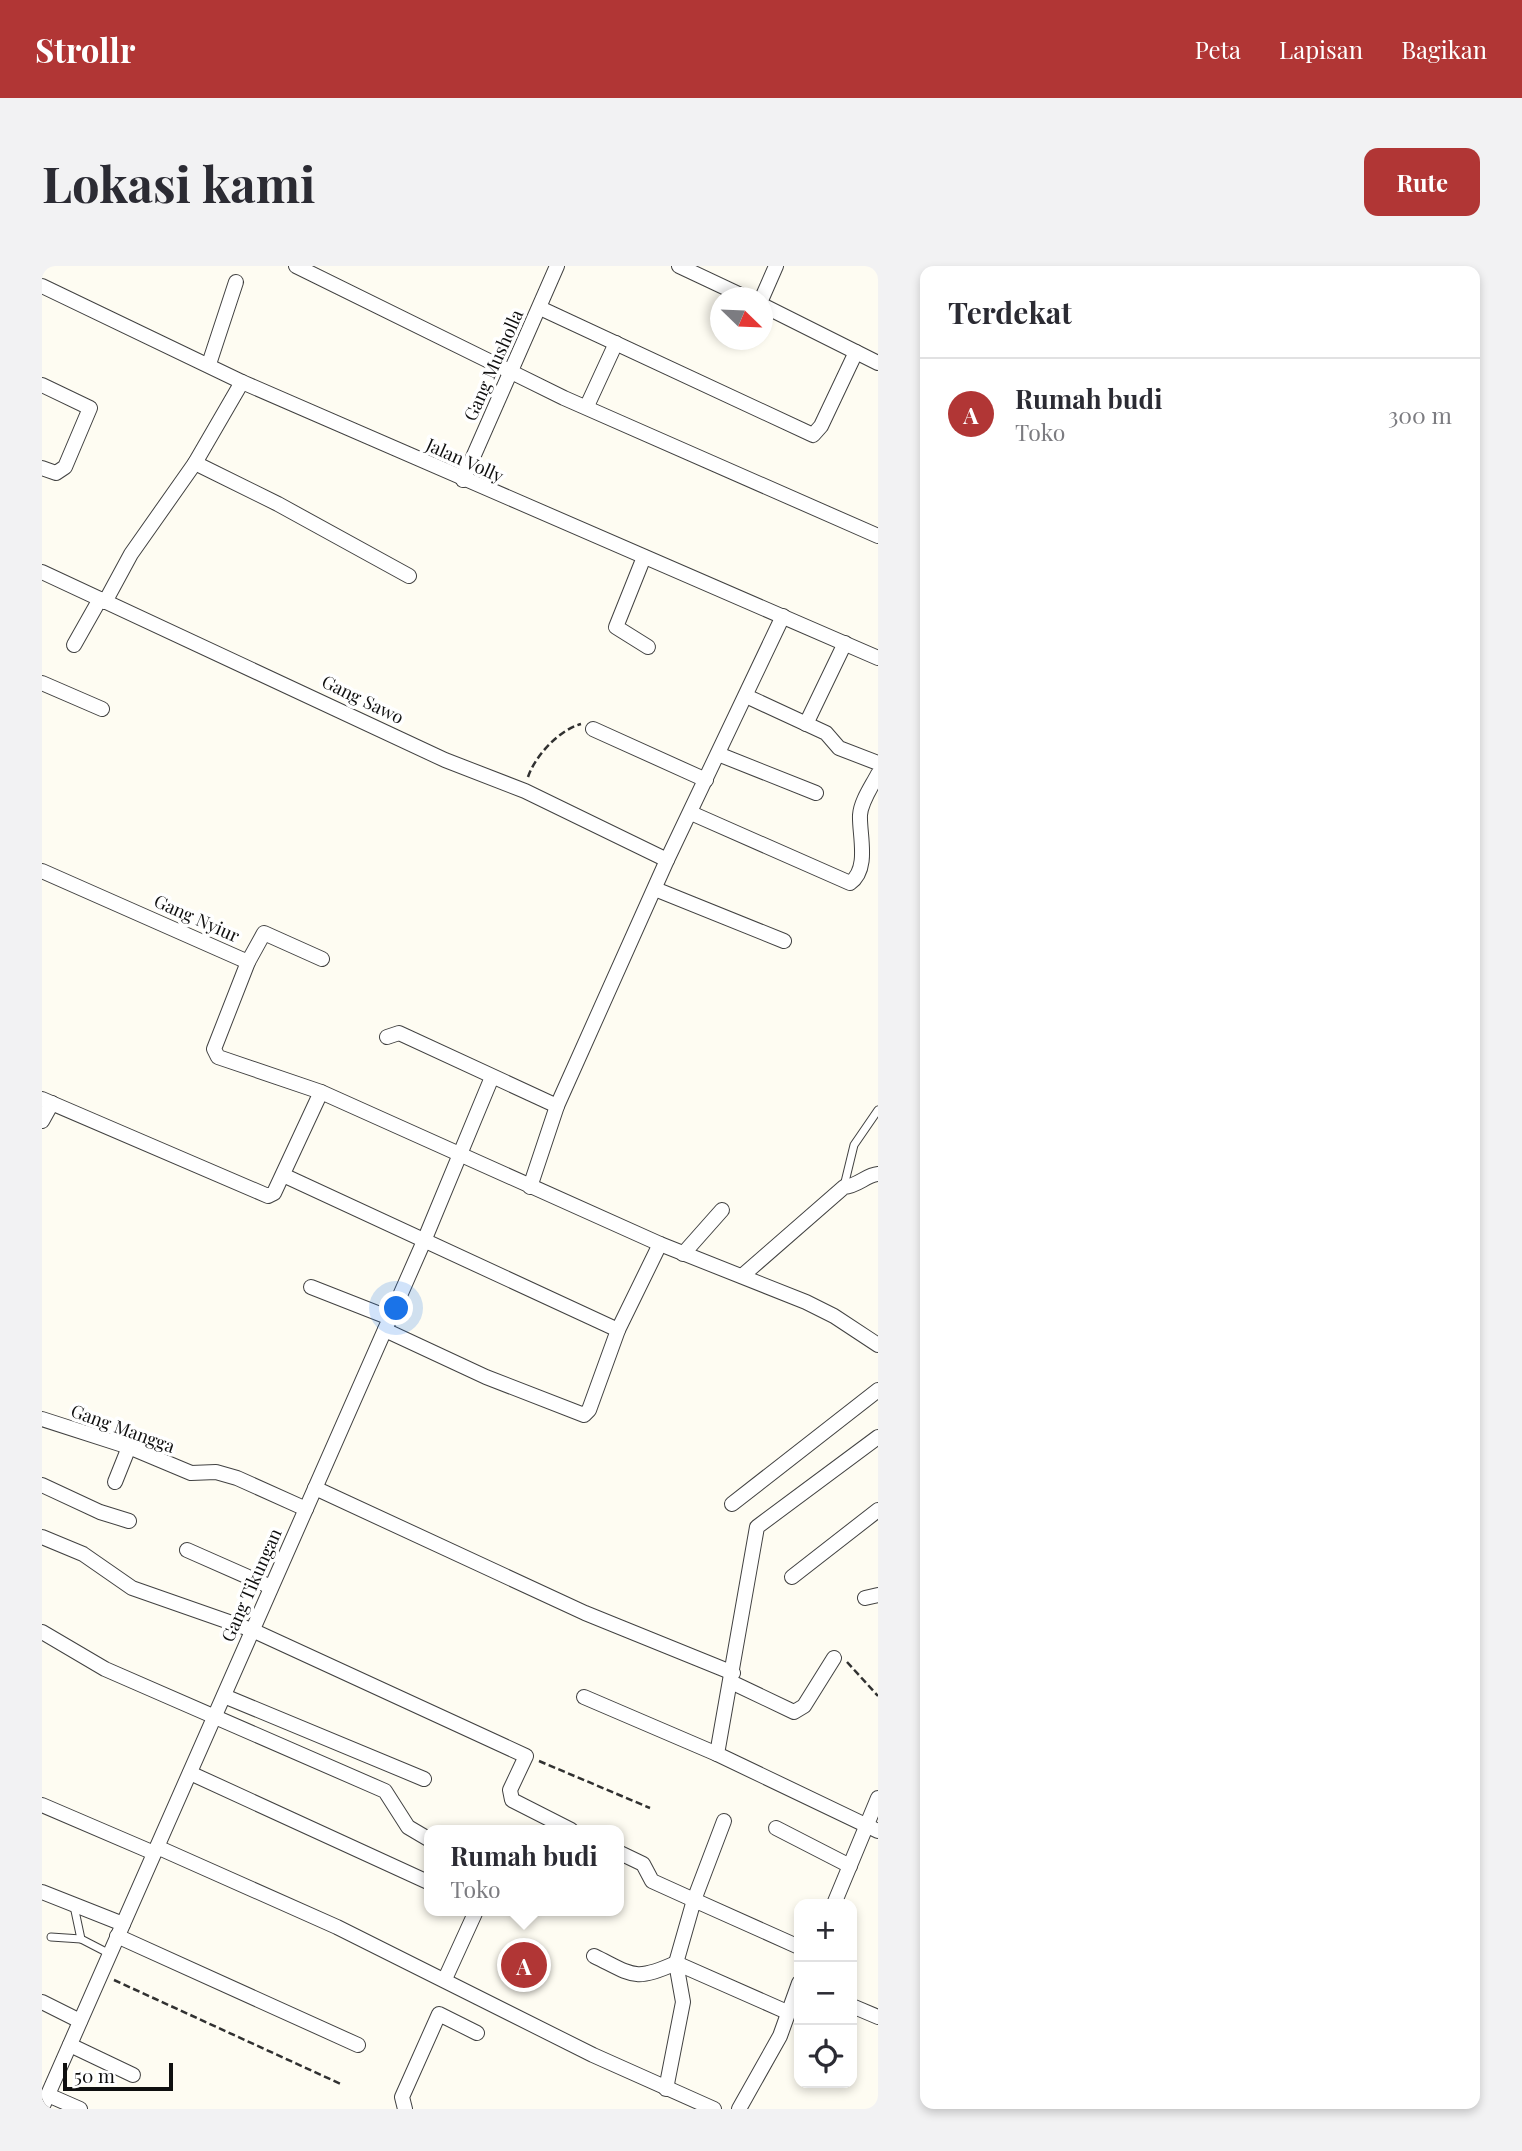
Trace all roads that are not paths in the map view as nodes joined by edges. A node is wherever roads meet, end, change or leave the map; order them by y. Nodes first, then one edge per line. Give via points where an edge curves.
1 (296, 266) edge
2 (556, 266) edge
3 (678, 266) edge
4 (776, 266) edge
5 (236, 282) dead end
6 (42, 286) edge
7 (723, 287) edge
8 (767, 287) edge
9 (540, 308) junction
10 (773, 310) edge
11 (615, 343) junction
12 (856, 352) junction
13 (878, 363) edge
14 (209, 364) junction
15 (511, 372) junction
16 (242, 382) junction
17 (42, 385) edge
18 (587, 406) junction
19 (195, 463) junction
20 (42, 468) edge
21 (463, 480) junction
22 (878, 537) edge
23 (644, 557) junction
24 (42, 572) edge
25 (409, 576) dead end
26 (103, 601) junction
27 (783, 616) junction
28 (845, 643) junction
29 (74, 645) dead end
30 (648, 647) dead end
31 (878, 658) edge
32 (42, 683) edge
33 (746, 696) junction
34 (102, 709) dead end
35 (806, 724) junction
36 (593, 729) road end
37 (718, 754) junction
38 (878, 763) edge
39 (878, 774) edge
40 (706, 779) junction
41 (816, 793) dead end
42 (691, 813) junction
43 (667, 860) junction
44 (42, 871) edge
45 (655, 889) junction
46 (784, 941) dead end
47 (322, 959) dead end
48 (248, 962) junction
49 (387, 1037) dead end
50 (492, 1077) junction
51 (321, 1092) junction
52 (47, 1101) edge
53 (557, 1106) junction
54 (878, 1110) edge
55 (42, 1121) edge
56 (461, 1156) junction
57 (878, 1174) edge
58 (283, 1175) junction
59 (530, 1187) junction
60 (844, 1187) junction
61 (722, 1210) dead end
62 (424, 1241) junction
63 (660, 1244) junction
64 (683, 1254) junction
65 (742, 1276) junction
66 (311, 1287) dead end
67 (387, 1324) junction
68 (618, 1330) junction
69 (878, 1345) edge
70 (878, 1390) edge
71 (42, 1419) edge
72 (878, 1437) edge
73 (129, 1447) junction
74 (115, 1482) dead end
75 (42, 1485) edge
76 (315, 1488) junction
77 (732, 1504) dead end
78 (306, 1509) junction
79 (878, 1510) edge
80 (130, 1521) dead end
81 (42, 1537) edge
82 (187, 1550) dead end
83 (792, 1577) dead end
84 (271, 1587) junction
85 (252, 1630) junction
86 (42, 1632) edge
87 (834, 1658) road end
88 (732, 1677) junction
89 (224, 1696) junction
90 (584, 1697) dead end
91 (215, 1717) junction
92 (717, 1754) junction
93 (190, 1772) junction
94 (425, 1779) dead end
95 (878, 1798) edge
96 (42, 1805) edge
97 (724, 1821) dead end
98 (561, 1825) edge
99 (776, 1828) dead end
100 (872, 1828) edge
101 (424, 1837) edge
102 (156, 1850) junction
103 (624, 1855) edge
104 (850, 1866) junction
105 (424, 1881) edge
106 (42, 1892) edge
107 (836, 1899) edge
108 (694, 1900) junction
109 (74, 1904) junction
110 (474, 1916) edge
111 (120, 1930) junction
112 (51, 1937) dead end
113 (81, 1939) junction
114 (794, 1945) edge
115 (110, 1954) junction
116 (594, 1956) dead end
117 (676, 1963) junction
118 (445, 1979) junction
119 (794, 1996) edge
120 (42, 2002) edge
121 (857, 2008) edge
122 (787, 2012) junction
123 (878, 2017) edge
124 (80, 2021) junction
125 (477, 2034) dead end
126 (70, 2045) junction
127 (358, 2045) dead end
128 (132, 2075) dead end
129 (666, 2089) junction
130 (45, 2101) edge
131 (80, 2109) edge
132 (405, 2109) edge
133 (714, 2109) edge
134 (739, 2109) edge

1 - 15 street
2 - 9 street, Gang Musholla
3 - 7 street
4 - 8 street
5 - 14 street
6 - 14 street, Jalan Volly
9 - 11 street
9 - 15 street, Gang Musholla
10 - 12 street
11 - 12 street via 813,435
11 - 18 street
12 - 13 street
14 - 16 street, Jalan Volly
15 - 18 street
15 - 21 street, Gang Musholla
16 - 19 street
16 - 21 street, Jalan Volly
17 - 20 street via 89,406 65,467 56,473
18 - 22 street
19 - 25 street
19 - 26 street
21 - 23 street, Jalan Volly
23 - 27 street, Jalan Volly
23 - 30 street via 615,627
24 - 26 street, Gang Sawo
26 - 29 street
26 - 43 street, Gang Sawo
27 - 28 street, Jalan Volly
27 - 33 street
28 - 31 street, Jalan Volly
28 - 35 street
32 - 34 street
33 - 35 street
33 - 37 street
35 - 38 street via 829,734 839,748
36 - 40 street
37 - 40 street
37 - 41 street
39 - 42 street via 860,812 861,861 857,877 850,883
40 - 42 street
42 - 43 street
43 - 45 street
44 - 48 street, Gang Nyiur
45 - 46 street
45 - 53 street
47 - 48 street, Gang Nyiur via 264,933
48 - 51 street via 215,1054
49 - 50 street via 399,1033
50 - 53 street
50 - 56 street, Gang Tikungan
51 - 56 street
51 - 58 street
52 - 55 street
52 - 58 street via 262,1195 274,1194
53 - 59 street
54 - 60 lane via 853,1145
56 - 59 street
56 - 62 street, Gang Tikungan
57 - 60 street via 857,1186
58 - 62 street
59 - 63 street
60 - 65 street
61 - 64 street
62 - 67 street, Gang Tikungan
62 - 68 street
63 - 64 street
63 - 68 street
64 - 65 street
65 - 69 street via 834,1316
66 - 67 street
67 - 68 street via 486,1377 582,1415 589,1410
67 - 76 street, Gang Tikungan
70 - 77 street
71 - 73 street, Gang Mangga
72 - 88 street via 757,1527
73 - 74 street
73 - 78 street, Gang Mangga via 191,1474 221,1473
75 - 80 street
76 - 78 street, Gang Tikungan
76 - 88 street
78 - 84 street, Gang Tikungan
79 - 83 street
81 - 85 street via 83,1554 132,1588
82 - 84 street
84 - 85 street, Gang Tikungan
85 - 89 street, Gang Tikungan
85 - 98 street via 526,1756 510,1790 512,1800
86 - 91 street via 105,1669
87 - 88 street via 804,1706 794,1712
88 - 92 street
89 - 91 street, Gang Tikungan
89 - 94 street
90 - 92 street
91 - 93 street, Gang Tikungan
91 - 101 street via 385,1791 408,1827
92 - 100 street
93 - 102 street, Gang Tikungan
93 - 105 street
95 - 100 street
96 - 102 street
97 - 108 street
99 - 104 street
100 - 104 street
102 - 111 street, Gang Tikungan
102 - 118 street
103 - 108 street via 643,1864 652,1881
104 - 107 street
106 - 109 street
108 - 114 street
108 - 117 street
109 - 111 street
109 - 113 lane
110 - 118 street
111 - 115 street, Gang Tikungan
111 - 127 street
112 - 113 lane
113 - 115 lane
115 - 124 street, Gang Tikungan
116 - 117 street via 635,1976
117 - 122 street
117 - 129 street via 682,2002
118 - 129 street
119 - 122 street
120 - 124 street
121 - 123 street
122 - 134 street via 770,2057
124 - 126 street, Gang Tikungan
125 - 132 street via 439,2014 402,2097
126 - 128 street
126 - 130 street, Gang Tikungan
129 - 133 street
130 - 131 street

